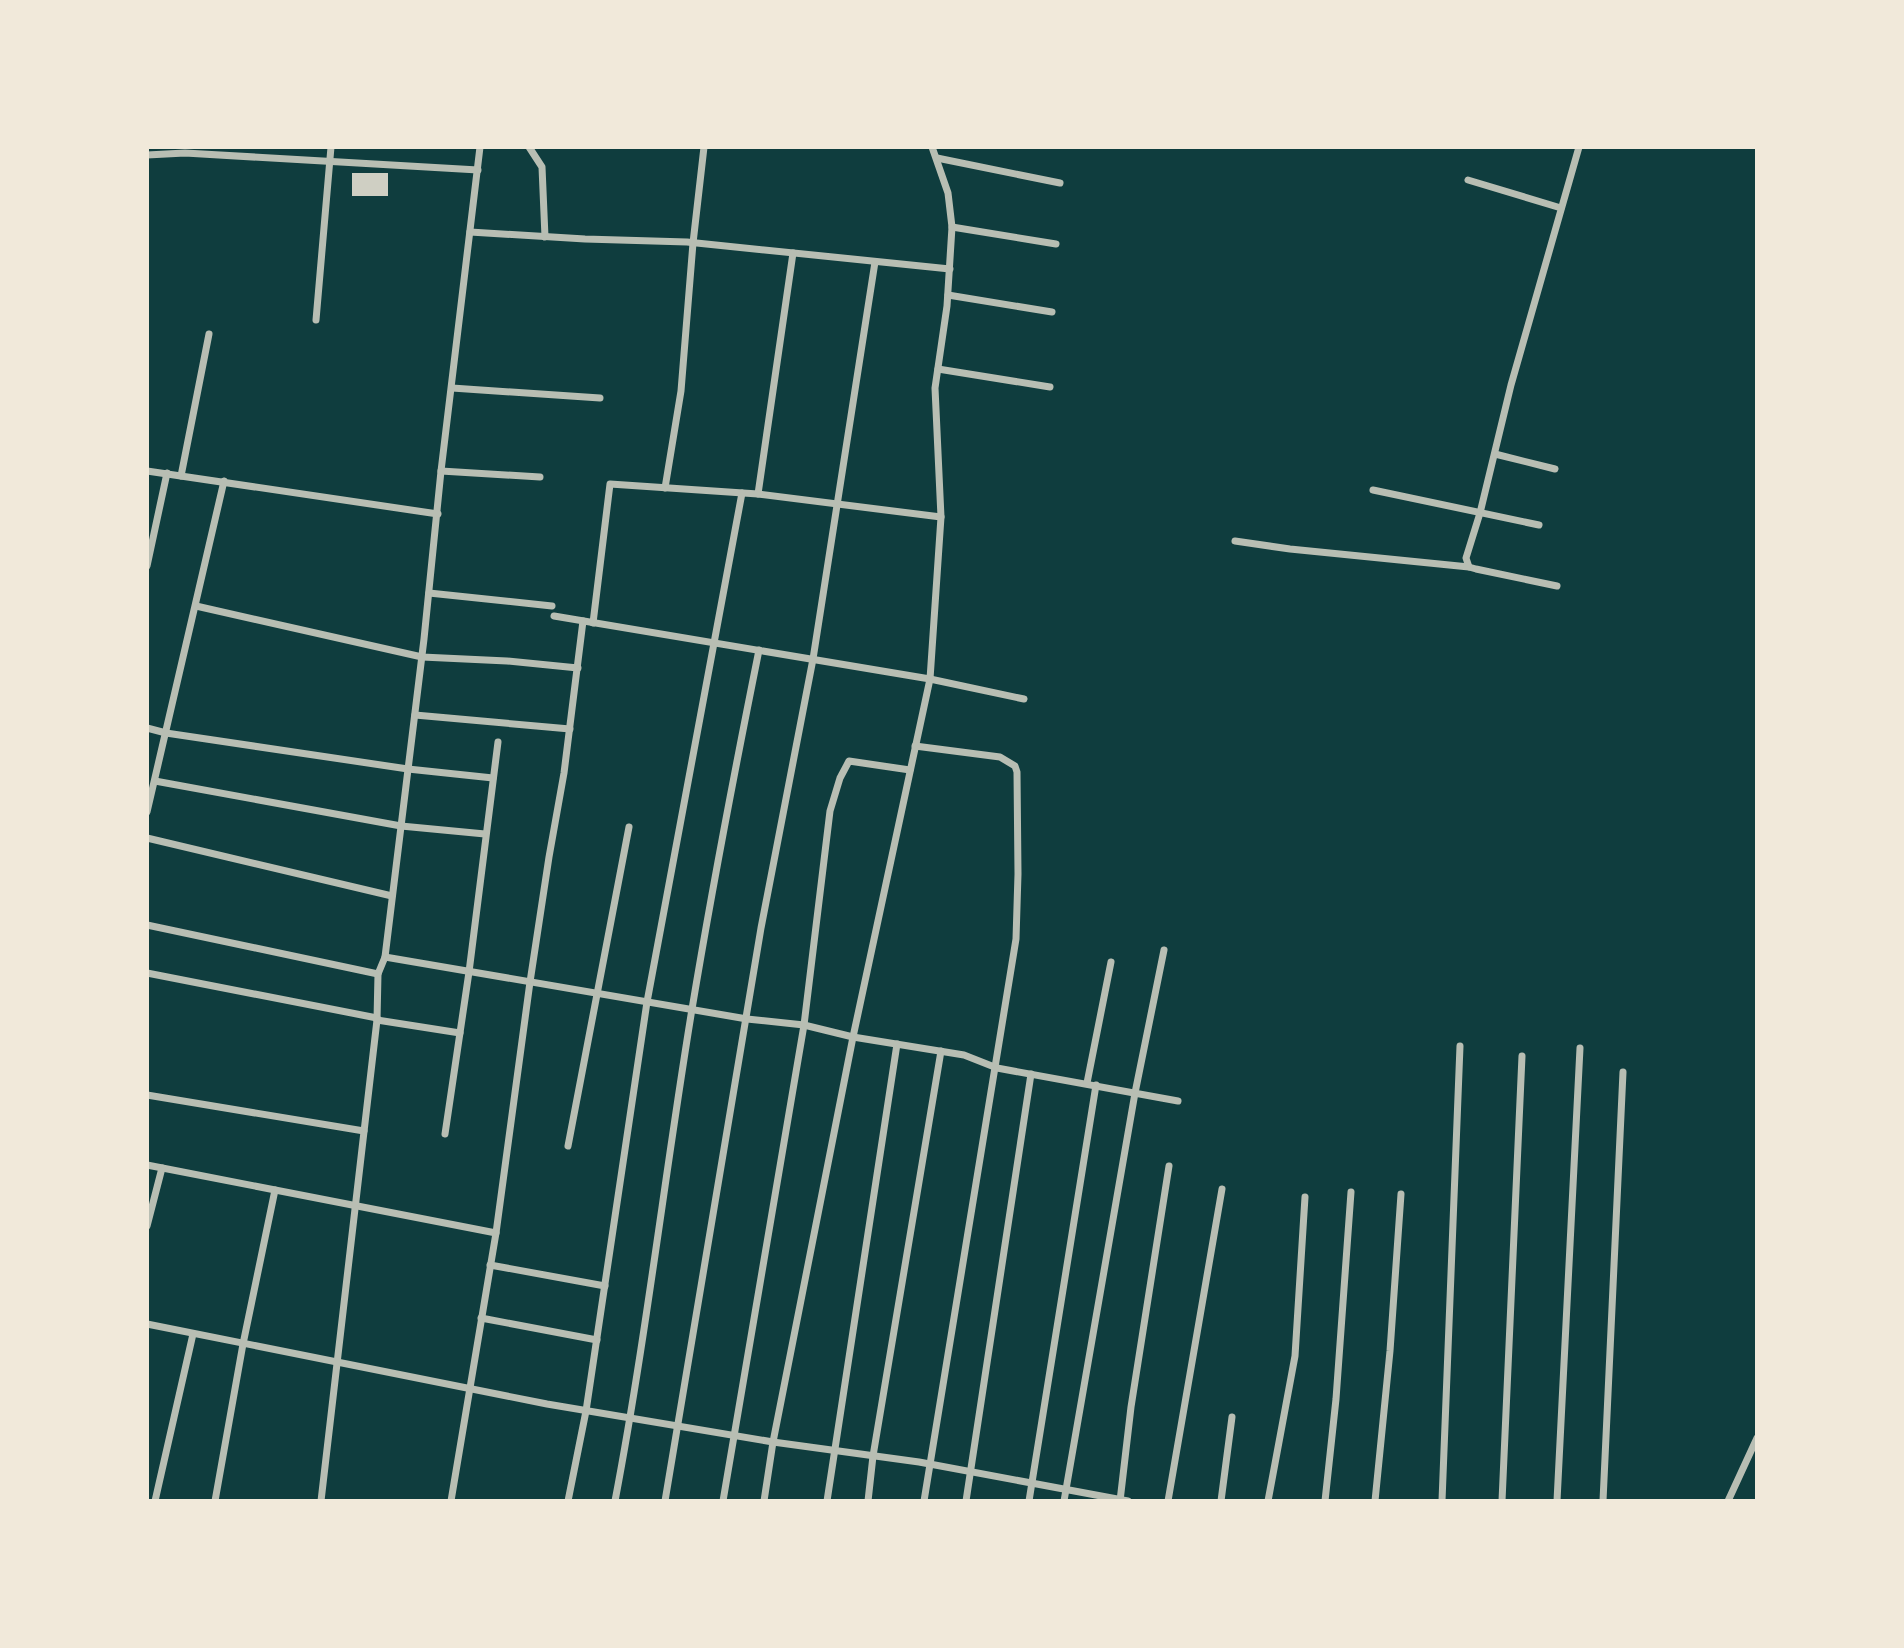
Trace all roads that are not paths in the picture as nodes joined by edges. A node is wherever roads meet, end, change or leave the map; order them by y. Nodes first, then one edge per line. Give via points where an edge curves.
1 (331, 147) edge
2 (480, 147) edge
3 (529, 147) edge
4 (704, 147) edge
5 (932, 147) edge
6 (1579, 147) edge
7 (147, 155) edge
8 (937, 158) junction
9 (330, 162) junction
10 (478, 170) junction
11 (1468, 180) dead end
12 (1060, 183) dead end
13 (1561, 208) junction
14 (952, 227) junction
15 (470, 233) junction
16 (545, 237) junction
17 (693, 243) junction
18 (1056, 244) dead end
19 (793, 253) junction
20 (875, 262) junction
21 (950, 269) junction
22 (948, 295) junction
23 (1052, 312) dead end
24 (316, 320) dead end
25 (209, 334) dead end
26 (938, 369) junction
27 (1050, 387) dead end
28 (452, 388) junction
29 (600, 398) dead end
30 (1495, 454) junction
31 (1555, 469) dead end
32 (147, 471) edge
33 (442, 471) junction
34 (167, 473) junction
35 (181, 476) junction
36 (540, 477) dead end
37 (224, 481) junction
38 (664, 488) junction
39 (1373, 490) dead end
40 (742, 493) junction
41 (758, 494) junction
42 (837, 503) junction
43 (1480, 513) junction
44 (438, 514) junction
45 (941, 517) junction
46 (1539, 525) dead end
47 (1235, 541) dead end
48 (147, 566) edge
49 (1469, 567) junction
50 (1557, 586) dead end
51 (429, 593) junction
52 (196, 606) junction
53 (552, 606) dead end
54 (555, 617) dead end
55 (583, 621) junction
56 (593, 623) junction
57 (715, 642) junction
58 (759, 650) junction
59 (422, 657) junction
60 (813, 659) junction
61 (578, 668) junction
62 (930, 679) junction
63 (1024, 699) dead end
64 (415, 715) junction
65 (147, 728) edge
66 (570, 729) junction
67 (166, 733) junction
68 (498, 742) dead end
69 (915, 746) junction
70 (408, 769) junction
71 (910, 770) junction
72 (493, 778) junction
73 (155, 780) junction
74 (147, 812) edge
75 (401, 826) junction
76 (629, 827) dead end
77 (485, 834) junction
78 (147, 838) edge
79 (392, 896) junction
80 (147, 925) edge
81 (1164, 950) dead end
82 (385, 957) junction
83 (1111, 962) dead end
84 (469, 972) junction
85 (147, 973) edge
86 (378, 974) junction
87 (530, 982) junction
88 (598, 994) junction
89 (648, 1002) junction
90 (692, 1010) junction
91 (377, 1019) junction
92 (747, 1020) junction
93 (804, 1025) junction
94 (460, 1033) junction
95 (853, 1037) junction
96 (897, 1044) junction
97 (1460, 1046) dead end
98 (1580, 1048) dead end
99 (941, 1051) junction
100 (1521, 1056) dead end
101 (997, 1068) junction
102 (1623, 1072) dead end
103 (1031, 1074) junction
104 (1091, 1084) junction
105 (1135, 1093) junction
106 (147, 1095) edge
107 (1178, 1101) dead end
108 (364, 1130) junction
109 (445, 1135) dead end
110 (568, 1146) dead end
111 (147, 1165) edge
112 (1169, 1166) dead end
113 (162, 1168) junction
114 (1222, 1189) dead end
115 (275, 1190) junction
116 (1351, 1192) dead end
117 (1401, 1194) dead end
118 (1306, 1197) dead end
119 (356, 1205) junction
120 (147, 1226) edge
121 (496, 1233) junction
122 (490, 1265) junction
123 (605, 1286) junction
124 (481, 1318) junction
125 (147, 1324) edge
126 (193, 1334) junction
127 (597, 1340) junction
128 (243, 1344) junction
129 (338, 1364) junction
130 (469, 1389) junction
131 (586, 1411) junction
132 (1232, 1417) dead end
133 (631, 1418) junction
134 (679, 1426) junction
135 (734, 1435) junction
136 (1757, 1438) edge
137 (773, 1442) junction
138 (835, 1450) junction
139 (873, 1456) junction
140 (929, 1464) junction
141 (969, 1473) junction
142 (1032, 1483) junction
143 (1066, 1488) junction
144 (155, 1501) edge
145 (215, 1501) edge
146 (321, 1501) edge
147 (451, 1501) edge
148 (568, 1501) edge
149 (615, 1501) edge
150 (665, 1501) edge
151 (723, 1501) edge
152 (764, 1501) edge
153 (827, 1501) edge
154 (868, 1501) edge
155 (924, 1501) edge
156 (966, 1501) edge
157 (1029, 1501) edge
158 (1064, 1501) edge
159 (1123, 1501) edge
160 (1168, 1501) edge
161 (1221, 1501) edge
162 (1268, 1501) edge
163 (1325, 1501) edge
164 (1375, 1501) edge
165 (1442, 1501) edge
166 (1502, 1501) edge
167 (1558, 1501) edge
168 (1603, 1501) edge
169 (1728, 1501) edge

1 - 9 street
2 - 10 street
3 - 16 street via 542,167
4 - 17 street
5 - 8 street
6 - 13 street
7 - 9 street
8 - 12 street
8 - 14 street
9 - 10 street
9 - 24 street
10 - 15 street
11 - 13 street
13 - 30 street
14 - 18 street
14 - 21 street
15 - 16 street
15 - 28 street
16 - 17 street
17 - 19 street
17 - 38 street via 681,391
19 - 20 street
19 - 41 street
20 - 21 street
20 - 42 street
21 - 22 street
22 - 23 street
22 - 26 street
25 - 35 street
26 - 27 street
26 - 45 street
28 - 29 street
28 - 33 street
30 - 31 street
30 - 43 street
32 - 34 street
33 - 36 street
33 - 44 street
34 - 35 street
34 - 48 street
35 - 37 street
37 - 44 street
37 - 52 street
38 - 40 street
38 - 56 street via 610,484
39 - 43 street
40 - 41 street
40 - 57 street
41 - 42 street
42 - 45 street
42 - 60 street
43 - 46 street
43 - 49 street via 1466,558
44 - 51 street
45 - 62 street
47 - 49 street
49 - 50 street
51 - 53 street
51 - 59 street
52 - 59 street
52 - 67 street
54 - 55 street
55 - 56 street
55 - 61 street
56 - 57 street
57 - 58 street
57 - 89 street
58 - 60 street
58 - 90 street
59 - 61 street
59 - 64 street
60 - 62 street
60 - 92 street
61 - 66 street
62 - 63 street
62 - 69 street
64 - 66 street
64 - 70 street
65 - 67 street
66 - 87 street
67 - 70 street
67 - 73 street
68 - 72 street
69 - 71 street
69 - 101 street via 1000,757 1017,772 1017,929
70 - 72 street
70 - 75 street
71 - 93 street via 849,761 840,778 830,811
71 - 95 street
72 - 77 street
73 - 74 street
73 - 75 street
75 - 77 street
75 - 79 street
76 - 88 street
77 - 84 street
78 - 79 street
79 - 82 street
80 - 86 street
81 - 105 street
82 - 84 street
82 - 86 street
83 - 104 street
84 - 87 street
84 - 94 street
85 - 91 street
86 - 91 street
87 - 88 street
87 - 121 street
88 - 89 street
88 - 110 street
89 - 90 street
89 - 123 street
90 - 92 street
90 - 133 street
91 - 94 street
91 - 108 street
92 - 93 street
92 - 134 street
93 - 95 street
93 - 135 street
94 - 109 street
95 - 96 street
95 - 137 street
96 - 99 street
96 - 138 street
97 - 165 street
98 - 167 street
99 - 101 street
99 - 139 street
100 - 166 street
101 - 103 street
101 - 140 street
102 - 168 street
103 - 104 street
103 - 141 street
104 - 105 street
104 - 142 street
105 - 107 street
105 - 143 street
106 - 108 street
108 - 119 street
111 - 113 street
112 - 159 street via 1131,1406
113 - 115 street
113 - 120 street
114 - 160 street
115 - 119 street
115 - 128 street
116 - 163 street
117 - 164 street
118 - 162 street via 1295,1356
119 - 121 street
119 - 129 street
121 - 122 street
122 - 123 street
122 - 124 street
123 - 127 street
124 - 127 street
124 - 130 street
125 - 126 street
126 - 128 street
126 - 144 street
127 - 131 street
128 - 129 street
128 - 145 street
129 - 130 street
129 - 146 street
130 - 131 street
130 - 147 street
131 - 133 street
131 - 148 street
132 - 161 street
133 - 134 street
133 - 149 street
134 - 135 street
134 - 150 street
135 - 137 street
135 - 151 street
136 - 169 street
137 - 138 street
137 - 152 street
138 - 139 street
138 - 153 street
139 - 140 street
139 - 154 street
140 - 141 street
140 - 155 street
141 - 142 street
141 - 156 street
142 - 143 street
142 - 157 street
143 - 158 street
143 - 159 street

